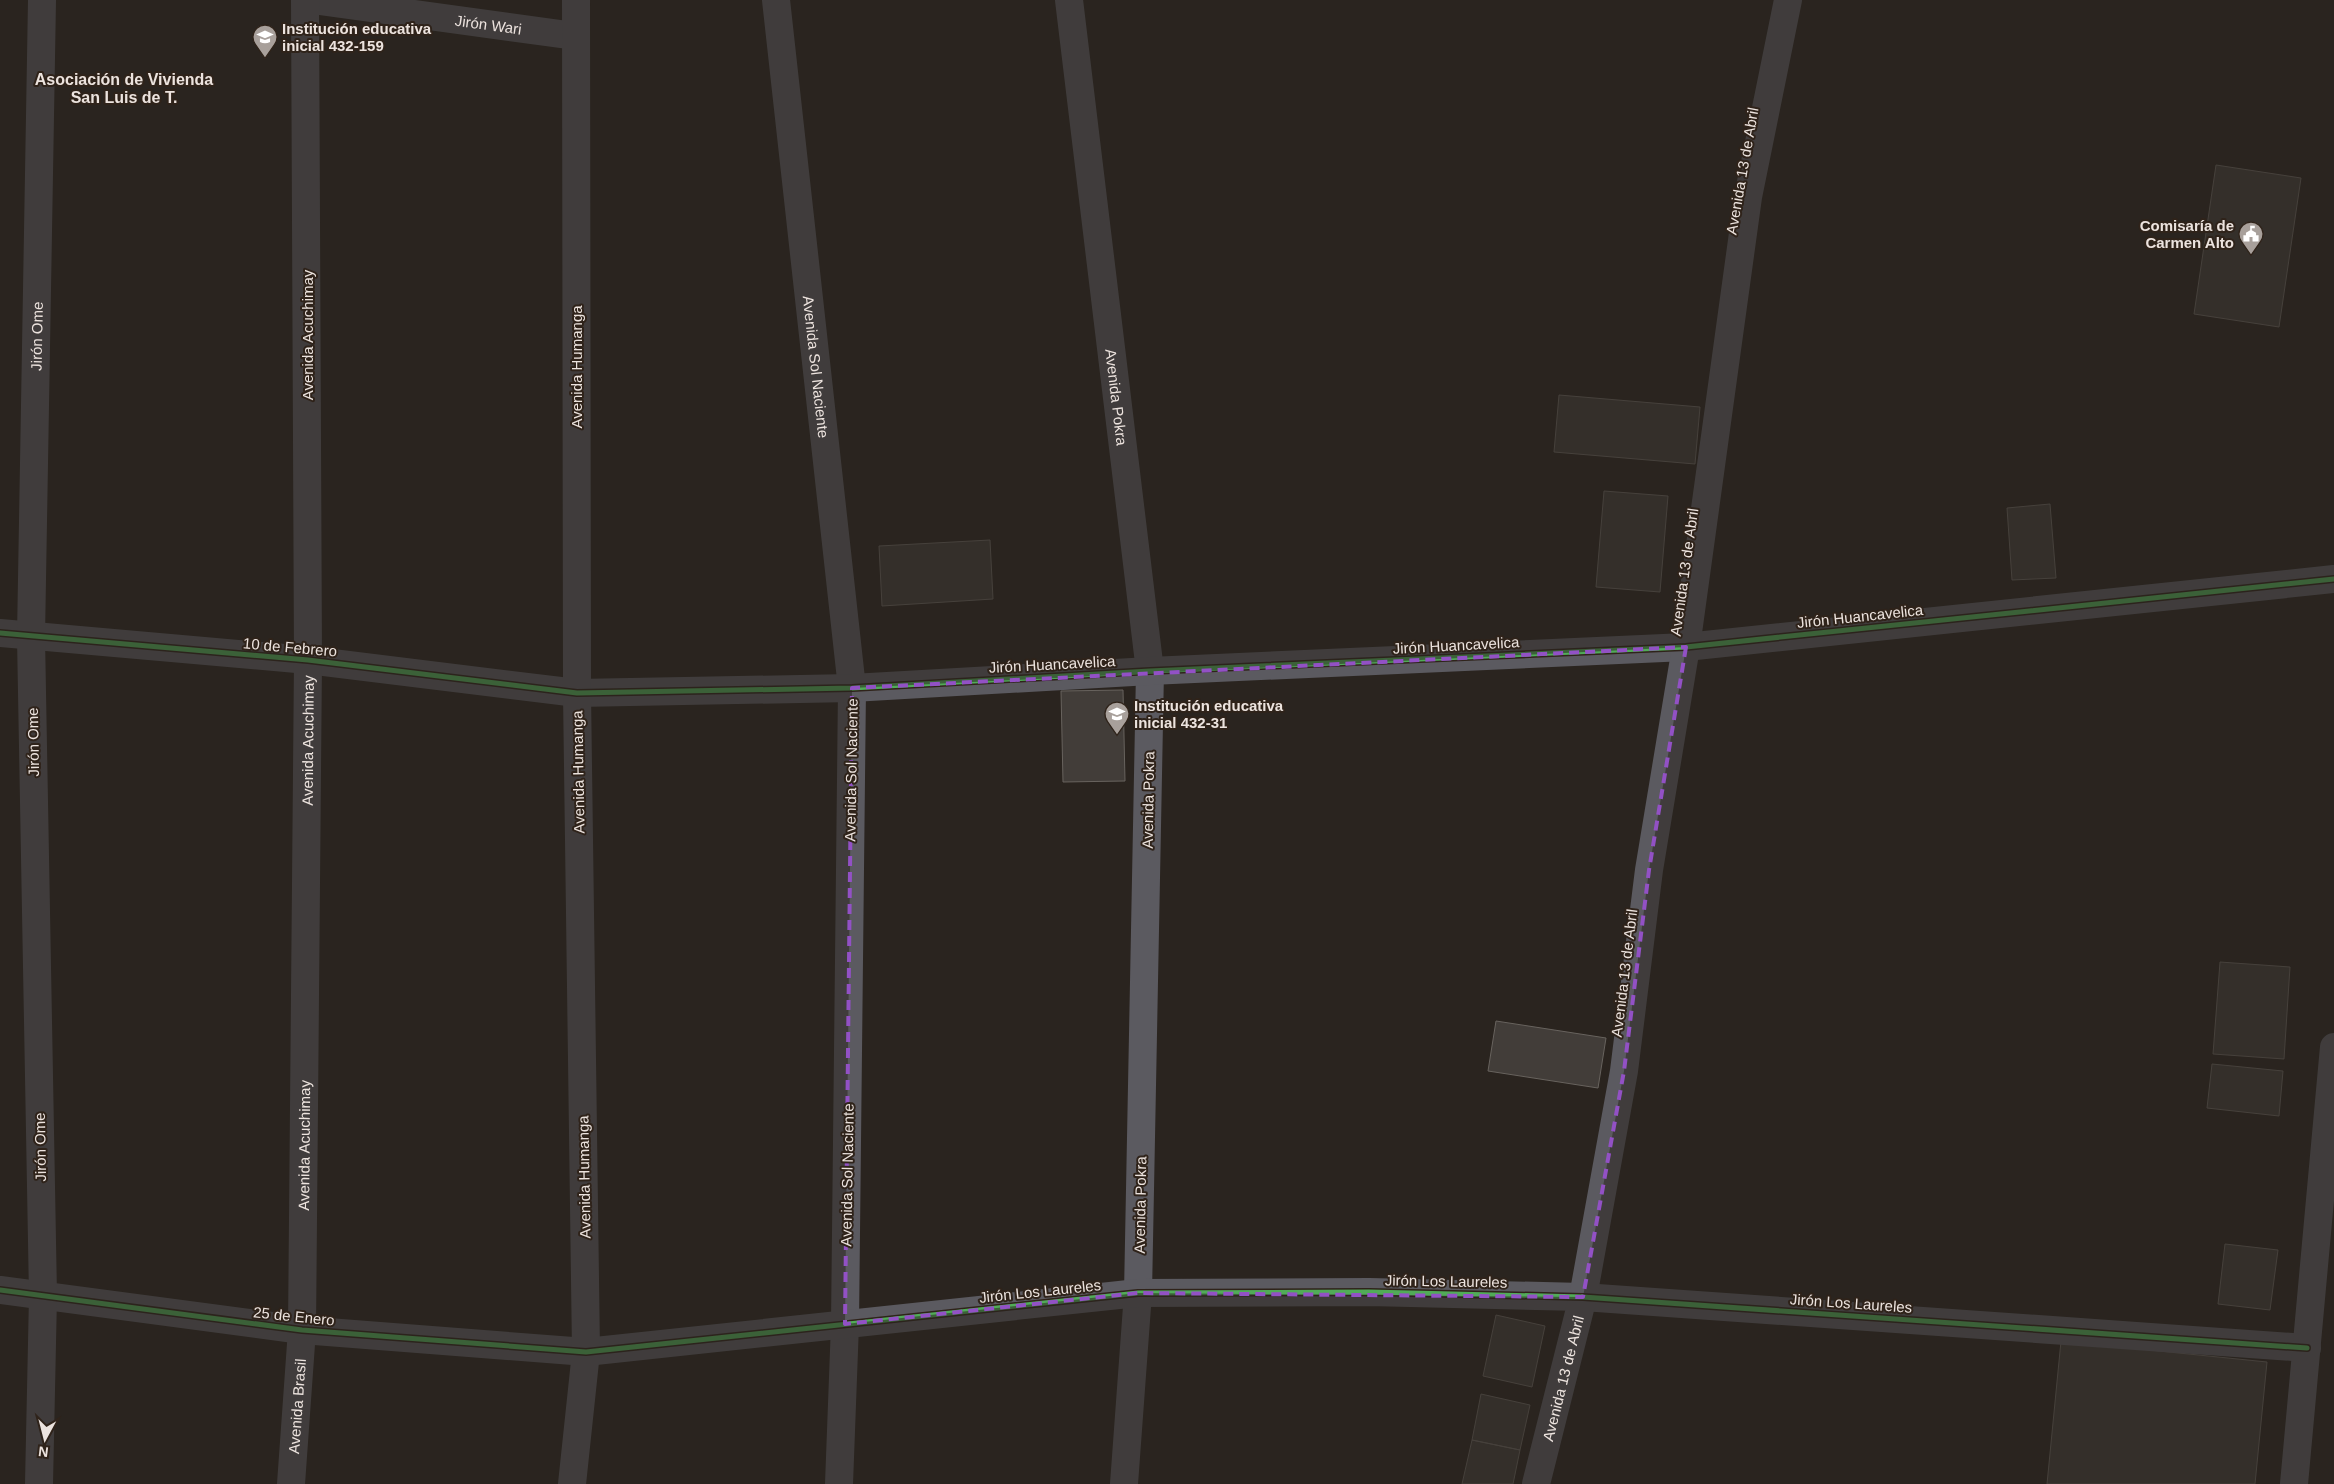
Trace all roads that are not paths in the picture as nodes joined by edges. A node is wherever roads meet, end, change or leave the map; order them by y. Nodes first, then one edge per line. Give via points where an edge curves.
1 (42, 0) edge
2 (306, 0) edge
3 (312, 0) edge
4 (576, 0) edge
5 (776, 0) edge
6 (1069, 0) edge
7 (1788, 0) edge
8 (575, 36) junction
9 (2334, 579) edge
10 (0, 633) edge
11 (31, 637) junction
12 (1686, 647) junction
13 (308, 660) junction
14 (1150, 671) junction
15 (852, 688) junction
16 (577, 693) junction
17 (2334, 1047) edge
18 (0, 1290) edge
19 (1138, 1293) junction
20 (43, 1296) junction
21 (1583, 1297) junction
22 (845, 1324) junction
23 (302, 1330) junction
24 (2307, 1348) junction
25 (586, 1352) junction
26 (39, 1484) edge
27 (291, 1484) edge
28 (572, 1484) edge
29 (838, 1484) edge
30 (1124, 1484) edge
31 (1536, 1484) edge
32 (2294, 1484) edge

1 - 11 street, Jirón Ome
2 - 13 street, Avenida Acuchimay
3 - 8 street, Jirón Wari
4 - 8 street, Avenida Humanga
5 - 15 street, Avenida Sol Naciente
6 - 14 street, Avenida Pokra
7 - 12 street, Avenida 13 de Abril via 1748,197
8 - 16 street, Avenida Humanga
9 - 12 street, Jirón Huancavelica
10 - 11 street, 10 de Febrero
11 - 13 street, 10 de Febrero
11 - 20 street, Jirón Ome
12 - 14 street, Jirón Huancavelica
12 - 21 street, Avenida 13 de Abril via 1649,870 1624,1071
13 - 16 street, 10 de Febrero
13 - 23 street, Avenida Acuchimay
14 - 15 street, Jirón Huancavelica
14 - 19 street, Avenida Pokra
15 - 16 street, Jirón Huancavelica
15 - 22 street, Avenida Sol Naciente
16 - 25 street, Avenida Humanga
17 - 24 street
18 - 20 street, 25 de Enero
19 - 21 street, Jirón Los Laureles via 1369,1292
19 - 22 street, Jirón Los Laureles
19 - 30 street, Avenida Pokra
20 - 23 street, 25 de Enero
20 - 26 street, Jirón Ome
21 - 24 street, Jirón Los Laureles
21 - 31 street, Avenida 13 de Abril
22 - 25 street, Jirón Los Laureles
22 - 29 street, Avenida Sol Naciente
23 - 25 street, 25 de Enero
23 - 27 street, Avenida Brasil
24 - 32 street
25 - 28 street, Avenida Humanga

